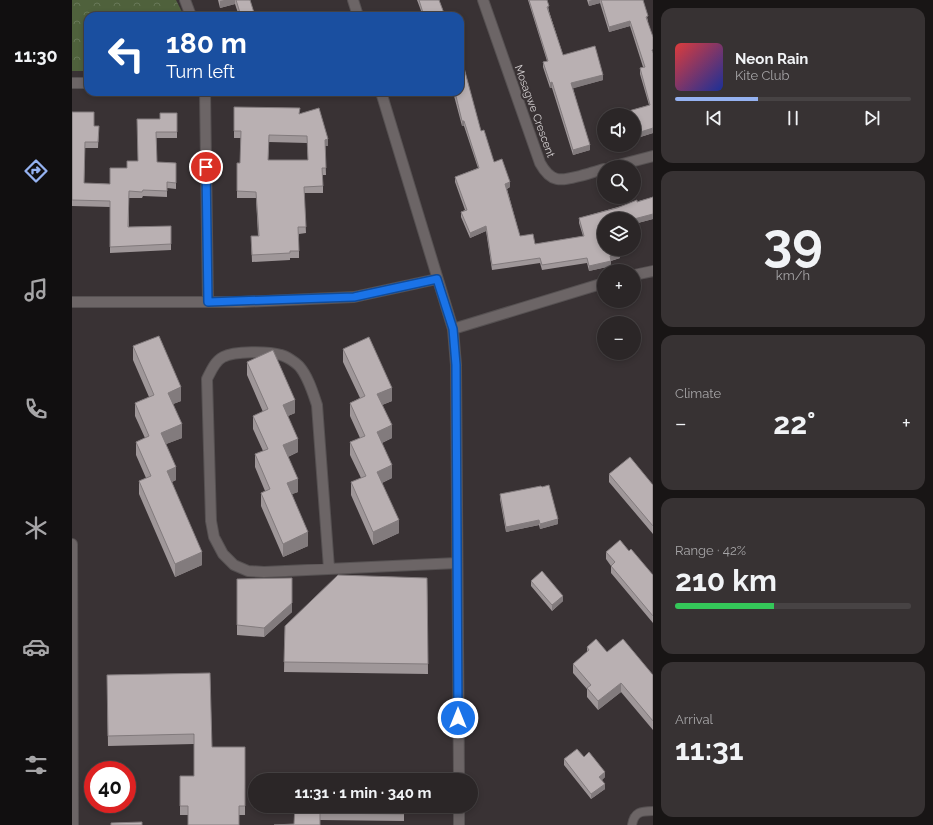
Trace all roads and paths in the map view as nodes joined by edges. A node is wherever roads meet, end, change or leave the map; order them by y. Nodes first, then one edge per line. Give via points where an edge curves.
1 (185, 0) edge
2 (353, 0) edge
3 (482, 0) edge
4 (190, 12) edge
5 (357, 12) edge
6 (72, 83) edge
7 (84, 83) edge
8 (205, 96) edge
9 (382, 96) edge
10 (653, 156) edge
11 (638, 160) edge
12 (597, 171) edge
13 (653, 271) edge
14 (641, 274) edge
15 (437, 279) junction
16 (597, 285) edge
17 (72, 302) edge
18 (208, 302) junction
19 (453, 329) junction
20 (72, 544) edge
21 (457, 563) junction
22 (329, 568) junction
23 (459, 773) edge
24 (653, 811) edge
25 (459, 813) edge
26 (73, 825) edge
27 (459, 825) edge
28 (632, 825) edge

1 - 4 street
2 - 5 street
3 - 12 street, Mosagwe Crescent via 544,170 556,179 563,180
6 - 7 street
8 - 18 street
9 - 15 street
10 - 11 street
13 - 14 street
15 - 18 street via 354,297
15 - 19 street
16 - 19 street
17 - 18 street
19 - 21 street via 456,365
20 - 26 street
21 - 22 street
21 - 23 street
22 - 22 street via 248,571 234,565 223,554 214,537 211,521 208,379 212,367 223,357 257,352 282,355 299,367 311,388 317,405
24 - 28 lane via 637,814
25 - 27 street

